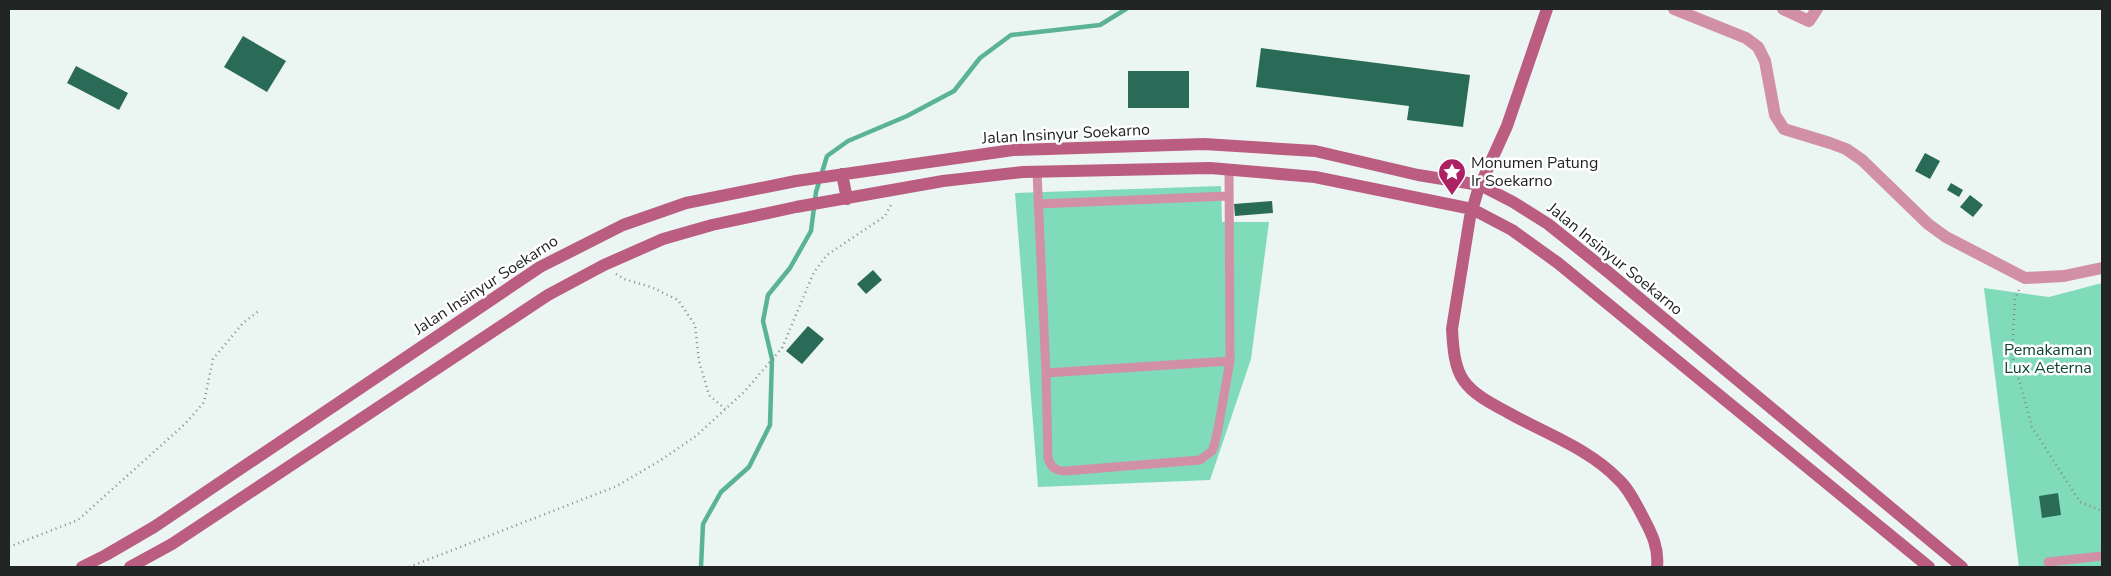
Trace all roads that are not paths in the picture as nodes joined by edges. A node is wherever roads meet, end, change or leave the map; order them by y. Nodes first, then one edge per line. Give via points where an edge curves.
1 (1547, 9) edge
2 (1674, 9) edge
3 (1783, 9) edge
4 (1817, 9) edge
5 (1229, 169) junction
6 (1037, 172) junction
7 (842, 174) junction
8 (1480, 185) junction
9 (1228, 196) junction
10 (847, 199) junction
11 (1038, 204) junction
12 (1472, 209) junction
13 (2102, 268) edge
14 (1230, 362) junction
15 (1046, 373) junction
16 (2102, 556) edge
17 (2048, 562) dead end
18 (82, 567) edge
19 (130, 567) edge
20 (1657, 567) edge
21 (1929, 567) edge
22 (1962, 567) edge

1 - 8 main road via 1506,126
2 - 13 street via 1746,38 1758,47 1775,115 1784,129 1846,150 1862,160 1940,234 2025,278 2064,276
3 - 4 street via 1809,21
5 - 6 main road
5 - 9 lane
5 - 12 main road via 1315,177
6 - 10 main road via 943,181
6 - 11 lane
7 - 8 main road, Jalan Insinyur Soekarno via 1013,150 1204,144 1315,152
7 - 10 main road
7 - 18 main road, Jalan Insinyur Soekarno via 686,203 623,225 540,267 154,527
8 - 12 main road
8 - 22 main road, Jalan Insinyur Soekarno via 1548,224
9 - 11 lane
9 - 14 lane
10 - 19 main road via 712,225 663,239 604,265 548,295 180,538
11 - 15 lane
12 - 20 main road via 1452,330 1463,380 1490,403 1593,458 1618,479 1639,508 1653,536
12 - 21 main road via 1512,230 1558,263
14 - 15 lane
14 - 15 lane via 1218,429 1212,452 1207,457 1065,471 1053,468 1048,458
16 - 17 lane

